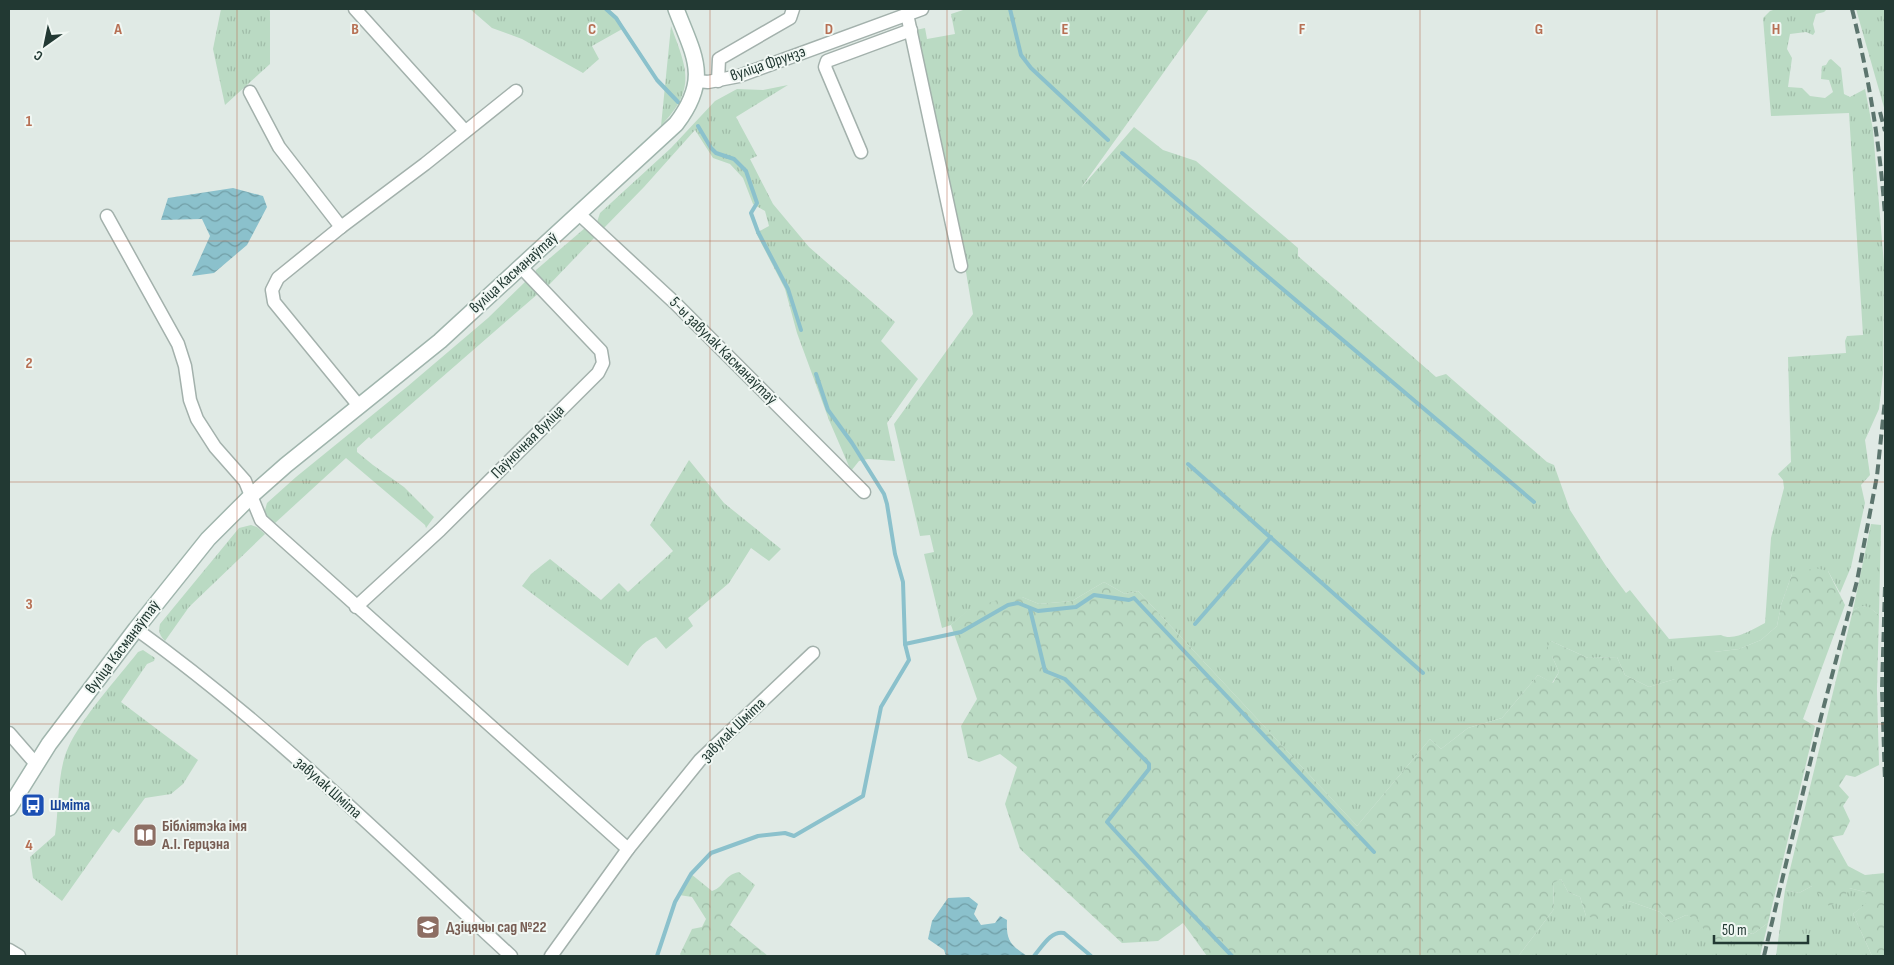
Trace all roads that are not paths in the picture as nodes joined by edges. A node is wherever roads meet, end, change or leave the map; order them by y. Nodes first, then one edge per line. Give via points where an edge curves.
1 (355, 9) edge
2 (676, 9) edge
3 (793, 9) edge
4 (922, 9) edge
5 (907, 14) junction
6 (911, 30) junction
7 (697, 81) junction
8 (718, 81) junction
9 (516, 91) dead end
10 (250, 92) dead end
11 (465, 131) junction
12 (861, 152) dead end
13 (579, 214) junction
14 (107, 216) dead end
15 (341, 227) junction
16 (961, 266) dead end
17 (521, 267) junction
18 (359, 406) junction
19 (864, 492) dead end
20 (251, 496) junction
21 (356, 607) junction
22 (136, 629) junction
23 (813, 654) dead end
24 (9, 733) edge
25 (36, 764) junction
26 (9, 808) edge
27 (628, 849) junction
28 (9, 950) edge
29 (19, 956) edge
30 (511, 956) edge
31 (551, 956) edge

1 - 11 street
2 - 7 main road, вуліца Касманаўтаў via 694,55
3 - 8 street via 790,18 719,59
4 - 5 street, вуліца Фрунзэ
5 - 6 street
5 - 8 street, вуліца Фрунзэ
6 - 12 street via 827,61 825,66
6 - 16 street
7 - 8 street, вуліца Фрунзэ
7 - 13 main road, вуліца Касманаўтаў via 688,109 676,124
9 - 11 street
10 - 15 street via 279,147
11 - 15 street
13 - 17 main road, вуліца Касманаўтаў
13 - 19 street, 5-ы завулак Касманаўтаў via 675,303
14 - 20 street via 178,344 197,419 245,481
15 - 18 street via 278,278 272,290 274,302
17 - 18 main road, вуліца Касманаўтаў via 440,341
17 - 21 street, Паўночная вуліца via 601,351 603,363 598,373 440,530
18 - 20 main road, вуліца Касманаўтаў
20 - 21 street via 267,527
20 - 22 main road, вуліца Касманаўтаў via 208,539
21 - 27 street
22 - 25 main road, вуліца Касманаўтаў
22 - 30 street, завулак Шміта via 251,719
23 - 27 street, завулак Шміта via 700,760
24 - 25 street
25 - 26 main road, вуліца Касманаўтаў
27 - 31 street, завулак Шміта
28 - 29 street

